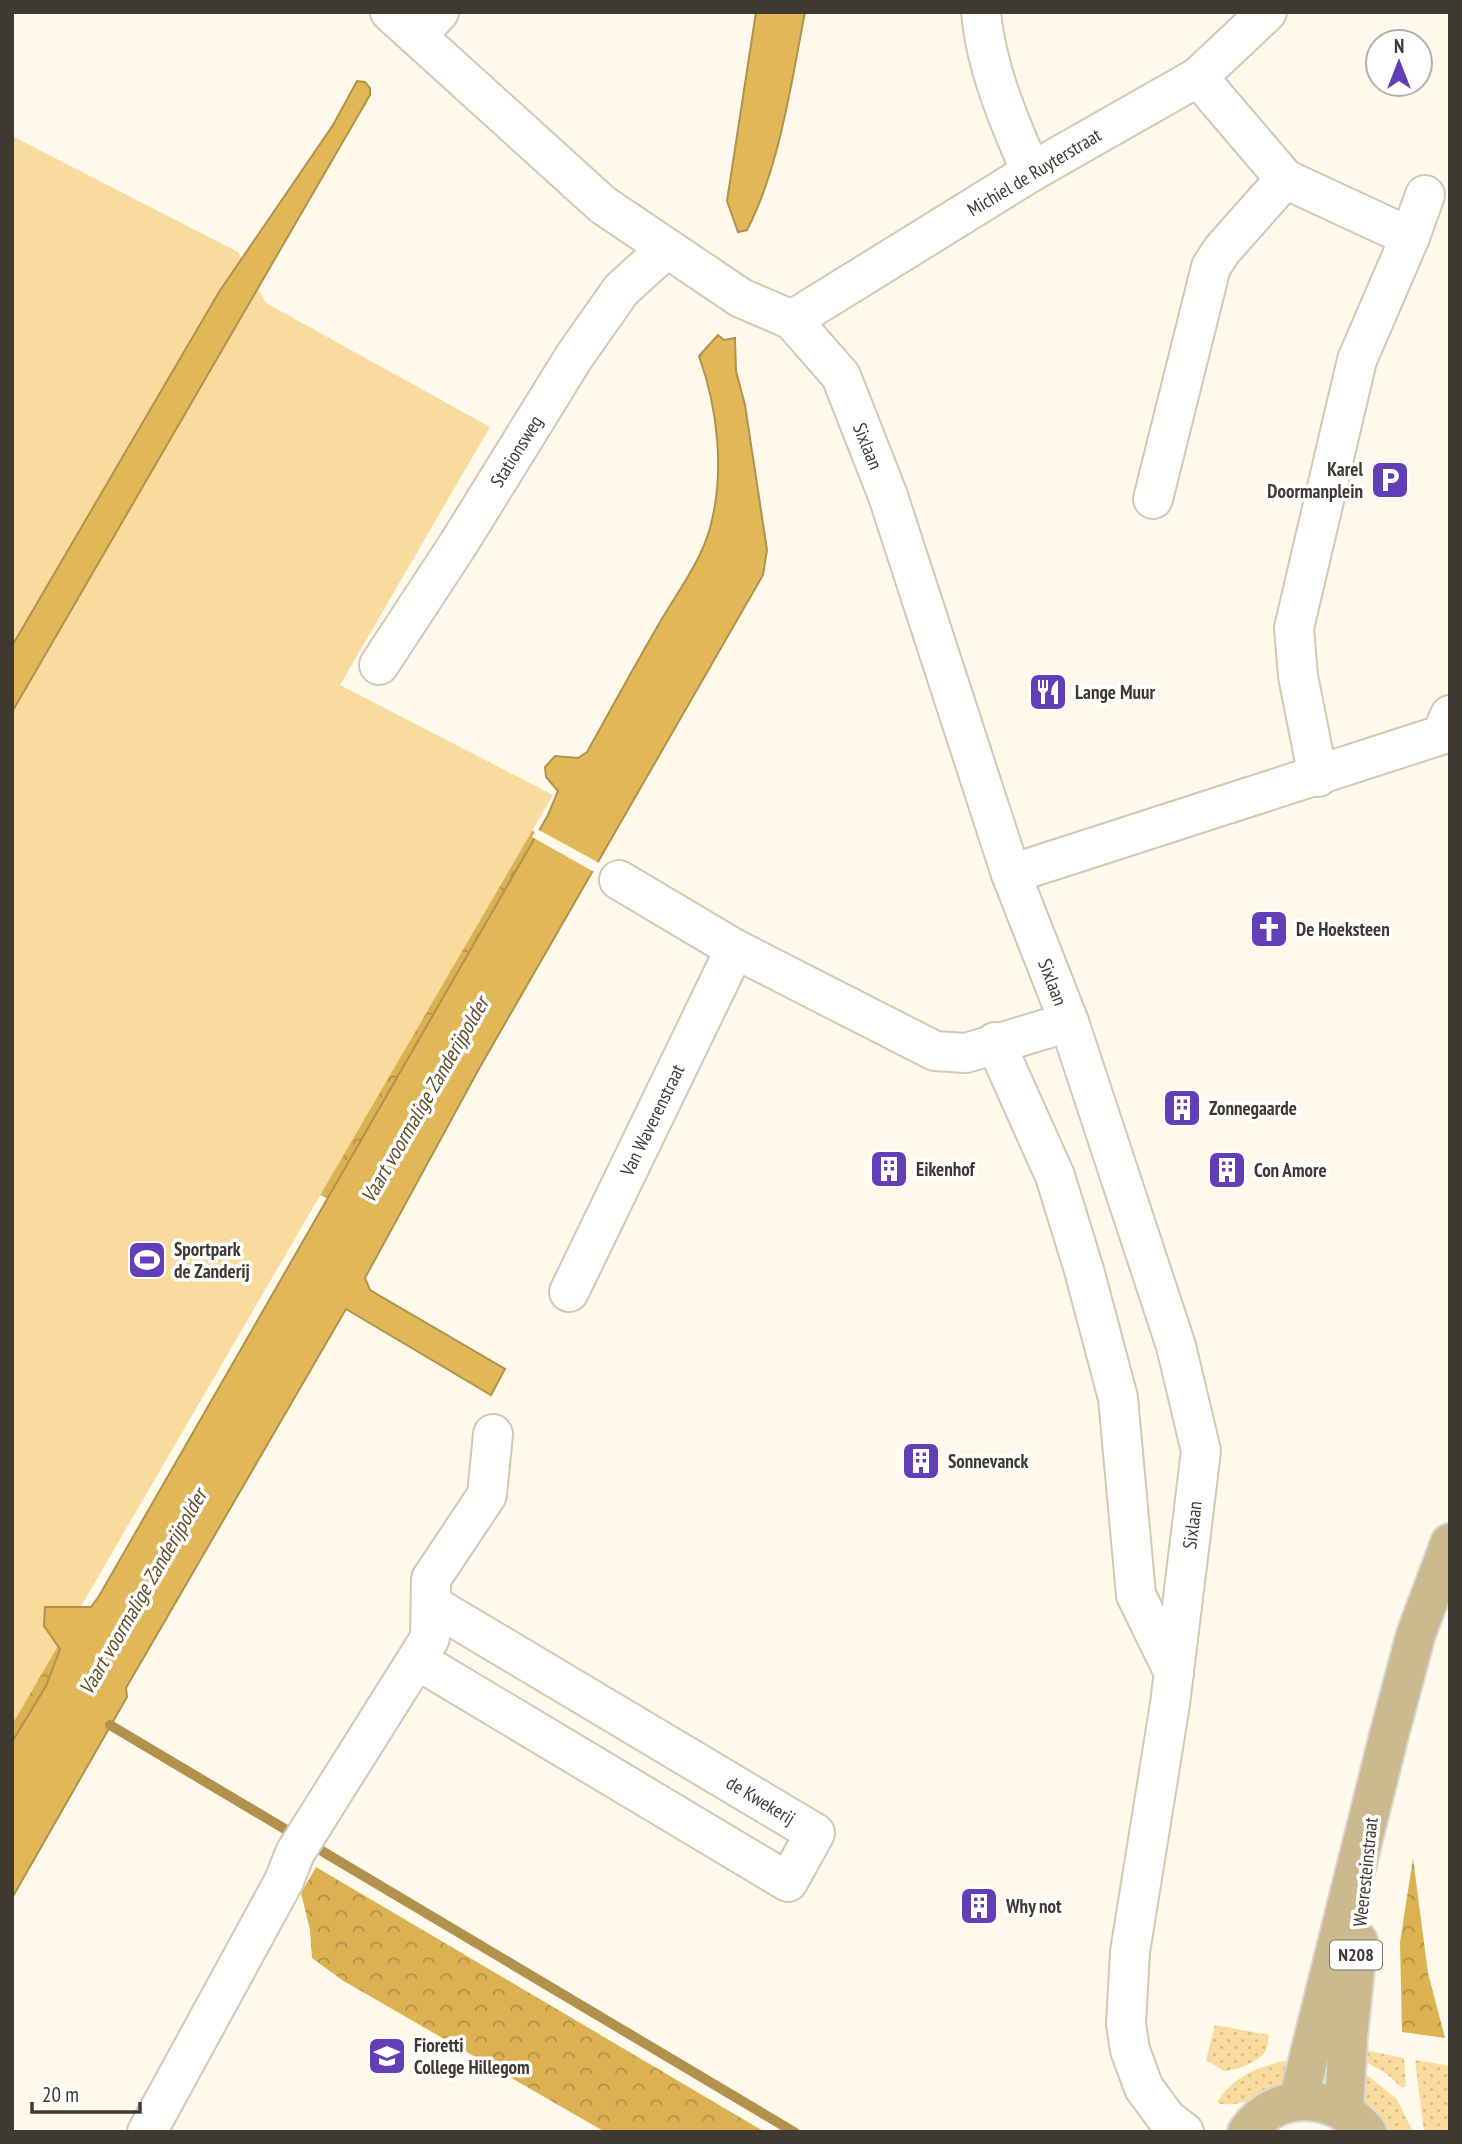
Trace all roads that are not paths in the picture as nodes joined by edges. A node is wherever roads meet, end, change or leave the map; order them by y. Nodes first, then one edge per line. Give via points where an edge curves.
1 (981, 12) edge
2 (1267, 12) edge
3 (415, 20) edge
4 (1198, 77) junction
5 (1031, 172) junction
6 (1285, 179) junction
7 (1425, 195) dead end
8 (1410, 237) junction
9 (666, 249) junction
10 (792, 320) junction
11 (1153, 499) dead end
12 (379, 665) dead end
13 (1450, 715) edge
14 (1318, 777) junction
15 (1011, 874) junction
16 (619, 880) dead end
17 (735, 949) junction
18 (1069, 1022) junction
19 (995, 1042) junction
20 (569, 1292) dead end
21 (493, 1434) dead end
22 (1450, 1543) edge
23 (431, 1604) junction
24 (417, 1660) junction
25 (1174, 1673) junction
26 (1373, 1800) junction
27 (1298, 2101) junction
28 (1355, 2121) edge
29 (147, 2132) edge
30 (1185, 2132) edge
31 (1247, 2132) edge

1 - 5 street via 983,37 1005,111
2 - 4 street, Michiel de Ruyterstraat
3 - 9 street via 603,205
4 - 5 street, Michiel de Ruyterstraat
4 - 6 street
5 - 10 street, Michiel de Ruyterstraat
6 - 8 street
6 - 11 street via 1211,267
7 - 8 street
8 - 14 street via 1357,360 1294,628 1298,676
9 - 10 street via 741,298
9 - 12 street, Stationsweg via 621,290 574,357
10 - 15 street, Sixlaan via 841,376 884,484
13 - 14 street via 1441,735
14 - 15 street
15 - 18 street, Sixlaan
16 - 17 street
17 - 19 street via 935,1051 966,1053
17 - 20 street, Van Waverenstraat
18 - 19 street
18 - 25 street, Sixlaan via 1175,1346 1201,1451
19 - 25 street via 1055,1176 1084,1270 1118,1398 1136,1595
21 - 23 street via 487,1495 431,1579
22 - 26 main road, Weeresteinstraat / N208 via 1416,1634
23 - 24 street via 430,1638
23 - 24 street, de Kwekerij via 816,1833 788,1882
24 - 29 street via 295,1853
25 - 30 street, Sixlaan via 1130,1952 1126,2024 1144,2088 1167,2119
26 - 27 main road, Weeresteinstraat / N208
26 - 28 main road, Weeresteinstraat / N208 via 1348,2036
27 - 28 main road, N208 via 1322,2102
27 - 31 main road via 1268,2112

